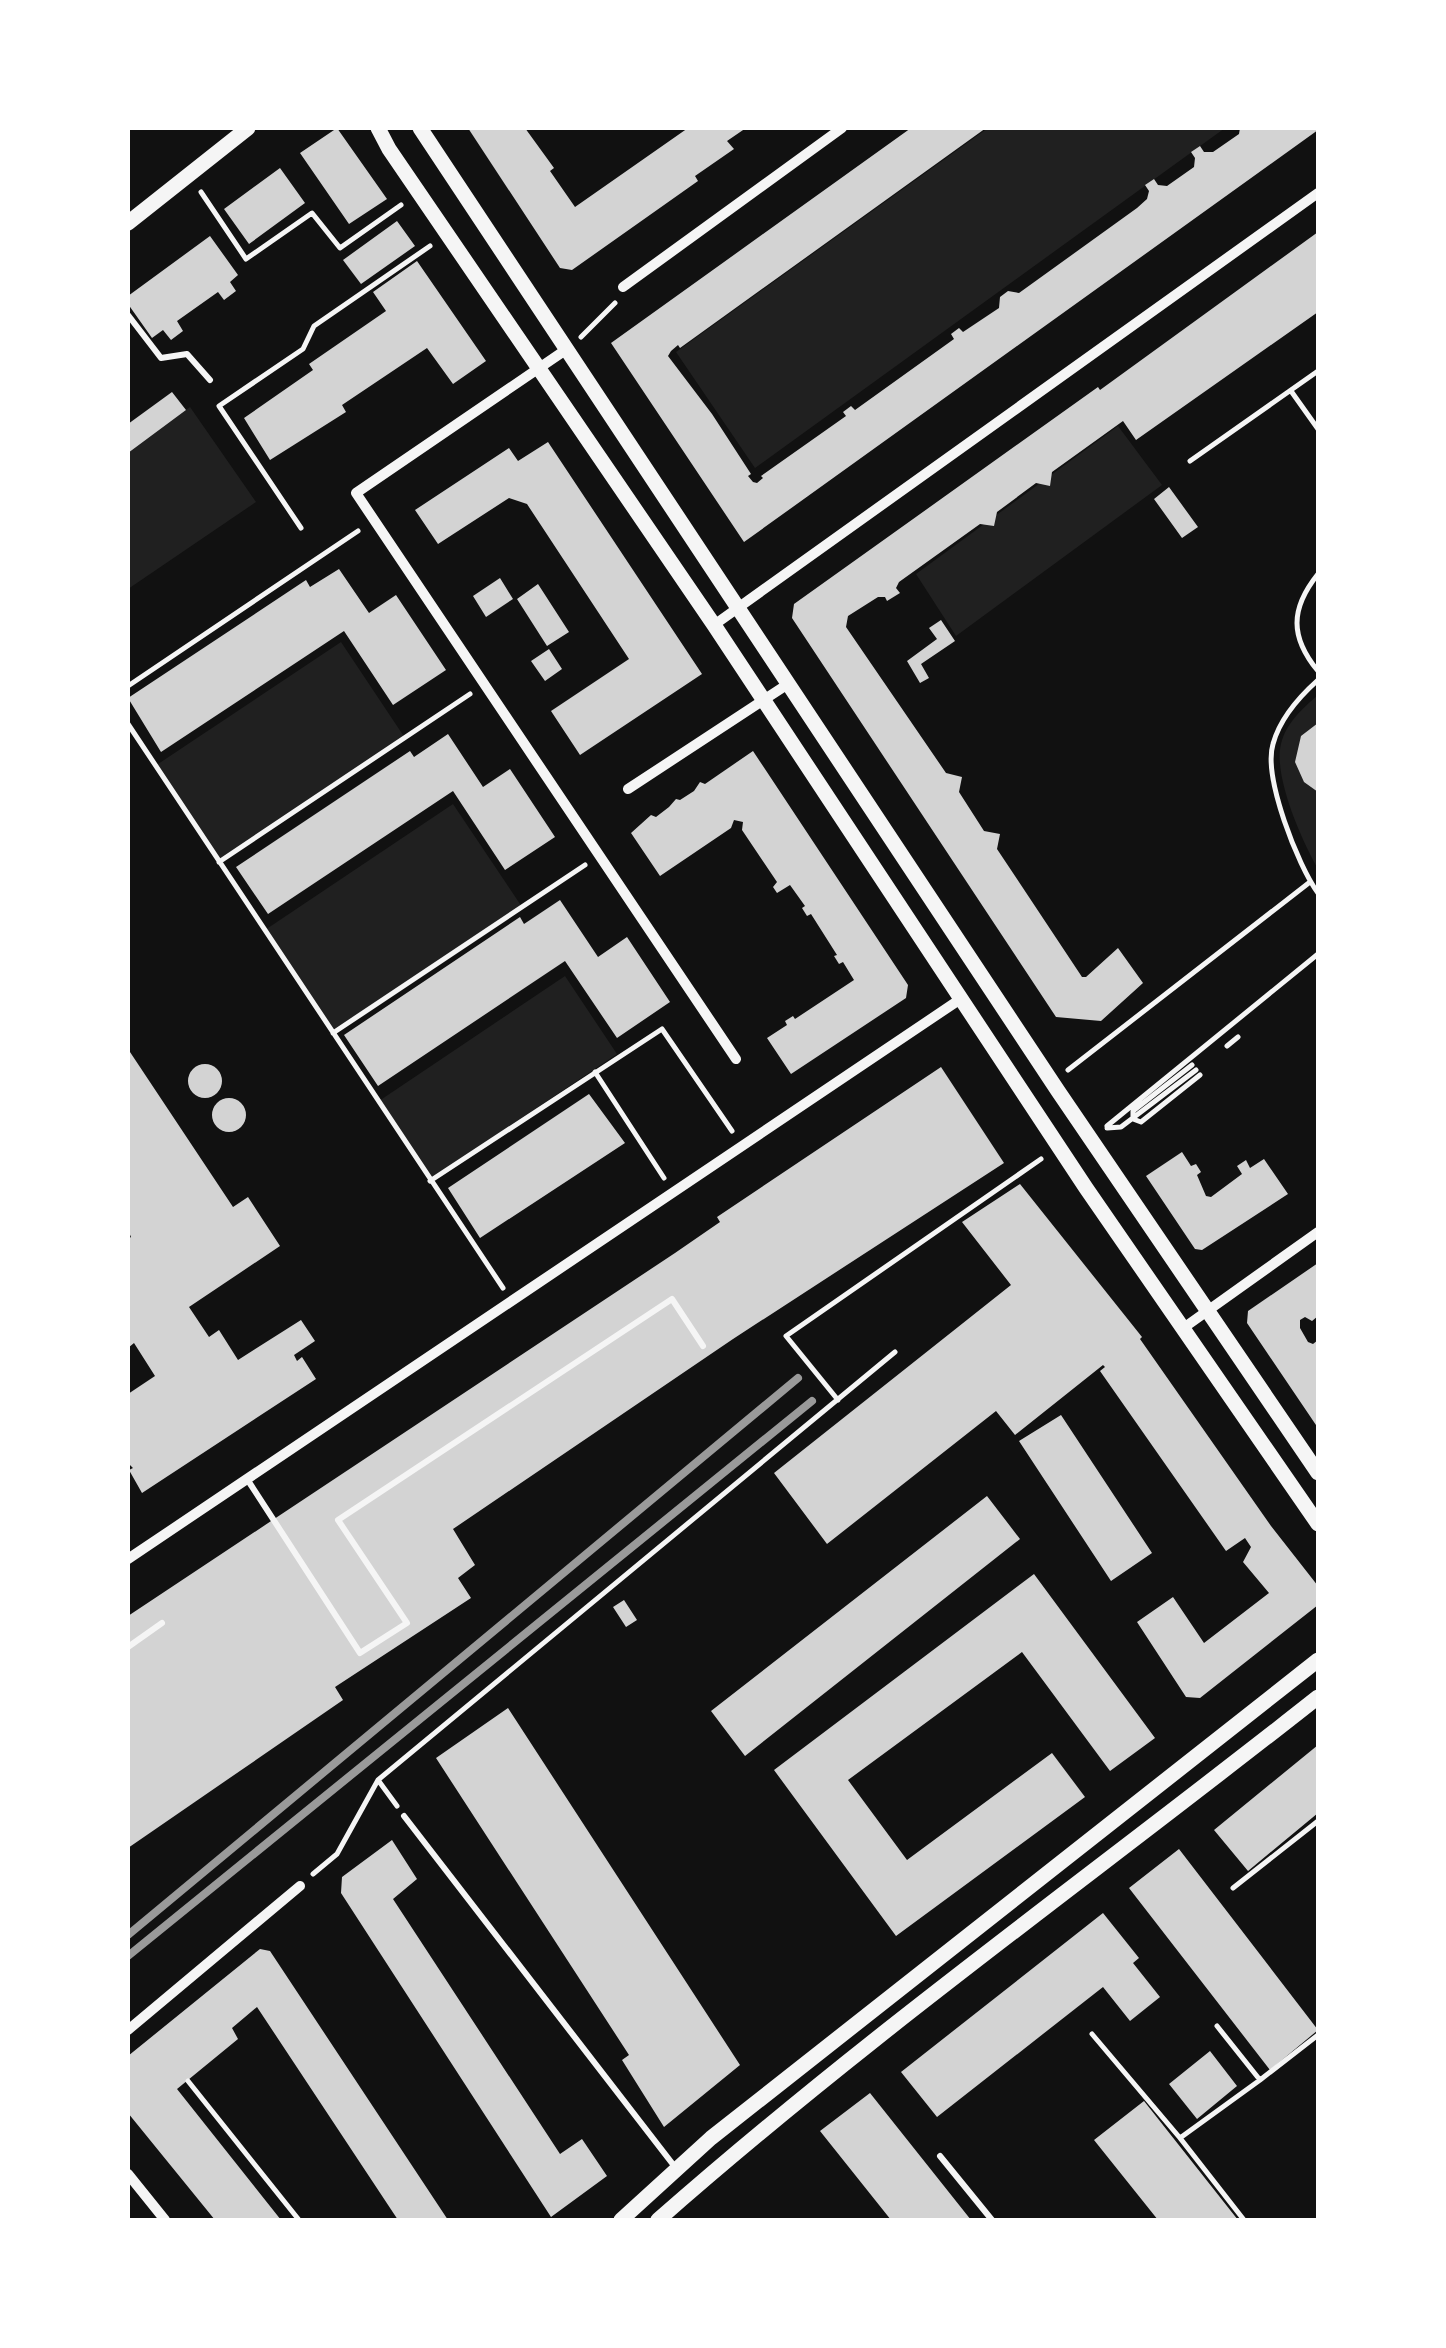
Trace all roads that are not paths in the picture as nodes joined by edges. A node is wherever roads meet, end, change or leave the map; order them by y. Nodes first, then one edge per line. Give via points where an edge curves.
1 (248, 128) edge
2 (378, 128) edge
3 (420, 128) edge
4 (842, 128) edge
5 (1318, 193) edge
6 (128, 223) edge
7 (623, 286) road end
8 (128, 315) edge
9 (567, 349) junction
10 (540, 368) junction
11 (210, 380) dead end
12 (738, 608) junction
13 (714, 625) junction
14 (788, 684) junction
15 (763, 700) junction
16 (628, 789) dead end
17 (986, 982) junction
18 (962, 998) junction
19 (736, 1059) dead end
20 (1318, 1232) edge
21 (1208, 1314) junction
22 (1182, 1330) junction
23 (702, 1346) dead end
24 (1318, 1473) edge
25 (246, 1480) junction
26 (1318, 1524) edge
27 (128, 1559) edge
28 (162, 1623) dead end
29 (128, 1647) edge
30 (1318, 1660) edge
31 (1318, 1697) edge
32 (1198, 1757) junction
33 (1210, 1780) junction
34 (404, 1816) road end
35 (300, 1886) road end
36 (885, 2002) junction
37 (894, 2024) junction
38 (128, 2030) edge
39 (940, 2156) dead end
40 (678, 2170) junction
41 (128, 2174) edge
42 (692, 2190) junction
43 (165, 2220) edge
44 (621, 2220) edge
45 (658, 2220) edge
46 (992, 2220) edge

1 - 6 street
2 - 10 street
3 - 9 street
4 - 7 street
5 - 12 street
8 - 11 lane via 161,358 188,354
9 - 10 street
9 - 12 street
10 - 13 street
10 - 19 street via 356,493
12 - 13 street
12 - 14 street
13 - 15 street
14 - 15 street
14 - 17 street
15 - 16 street
15 - 18 street
17 - 18 street
17 - 21 street
18 - 22 street
18 - 25 street
20 - 21 street
21 - 22 street
21 - 24 street
22 - 26 street
23 - 25 lane via 672,1299 338,1520 406,1623 360,1653
25 - 27 street
28 - 29 lane
30 - 32 street
31 - 33 street
32 - 33 street
32 - 36 street
33 - 37 street
34 - 40 lane
35 - 38 street
36 - 37 street
36 - 40 street
37 - 42 street
39 - 46 lane
40 - 42 street
40 - 44 street
41 - 43 street
42 - 45 street

